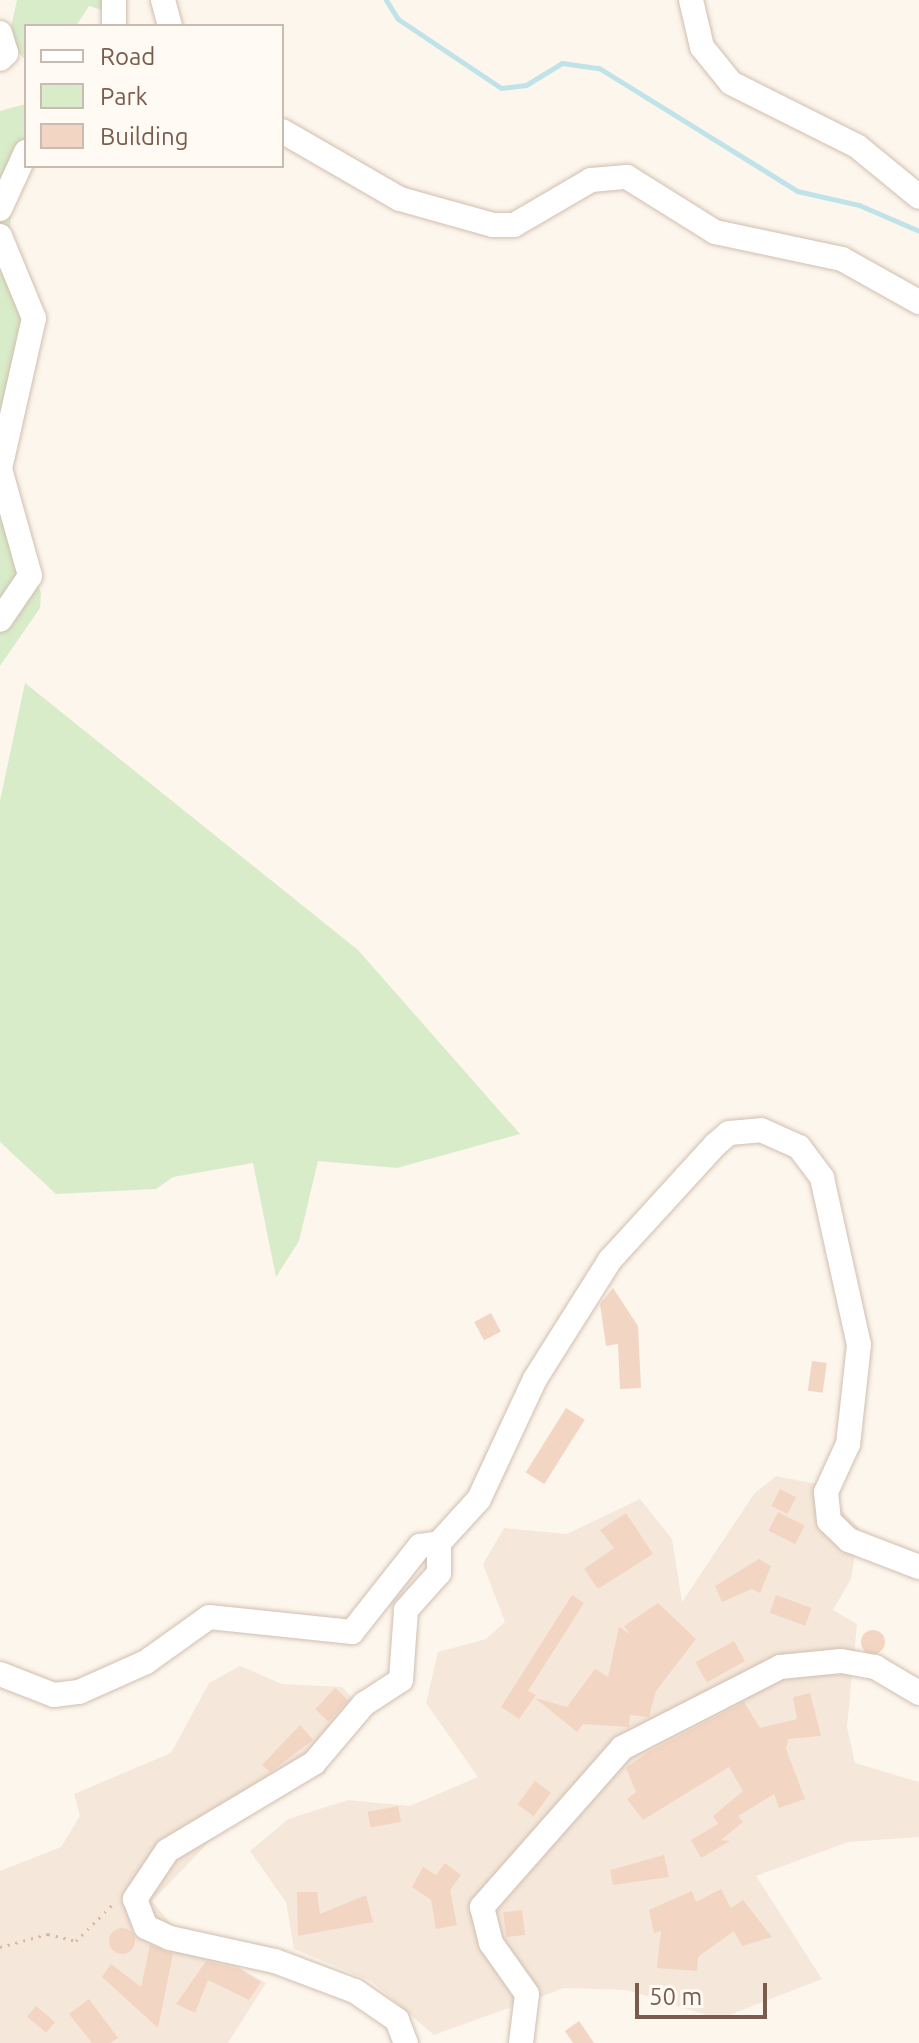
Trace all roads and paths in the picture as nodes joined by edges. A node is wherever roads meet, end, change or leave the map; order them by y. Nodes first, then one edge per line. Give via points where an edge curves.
1 (114, 0) edge
2 (163, 0) edge
3 (691, 0) edge
4 (114, 24) edge
5 (169, 24) edge
6 (0, 33) edge
7 (0, 59) edge
8 (284, 132) edge
9 (24, 156) edge
10 (919, 197) edge
11 (0, 209) edge
12 (0, 236) edge
13 (919, 302) edge
14 (0, 620) edge
15 (439, 1543) junction
16 (919, 1567) edge
17 (0, 1674) edge
18 (919, 1693) edge
19 (140, 1883) junction
20 (0, 1947) edge
21 (406, 2043) edge
22 (521, 2043) edge

1 - 4 street
2 - 5 street
3 - 10 street via 702,47 731,83 857,146
6 - 7 street via 6,53
8 - 13 street via 400,199 493,225 514,225 591,180 627,177 715,232 842,259
9 - 11 street
12 - 14 street via 34,318 0,469 30,576
15 - 16 street via 479,1499 535,1379 610,1260 715,1145 729,1133 761,1130 799,1147 822,1178 859,1345 848,1444 826,1492 829,1521 849,1540
15 - 17 street via 414,1552 352,1632 209,1617 146,1662 79,1692 54,1695
15 - 19 street via 439,1573 406,1610 401,1680 364,1704 314,1763 167,1851
18 - 22 street via 864,1665 780,1667 622,1748 482,1907 491,1943 527,1994
19 - 20 path via 76,1941 48,1934
19 - 21 street via 137,1913 146,1927 355,1991 397,2020

